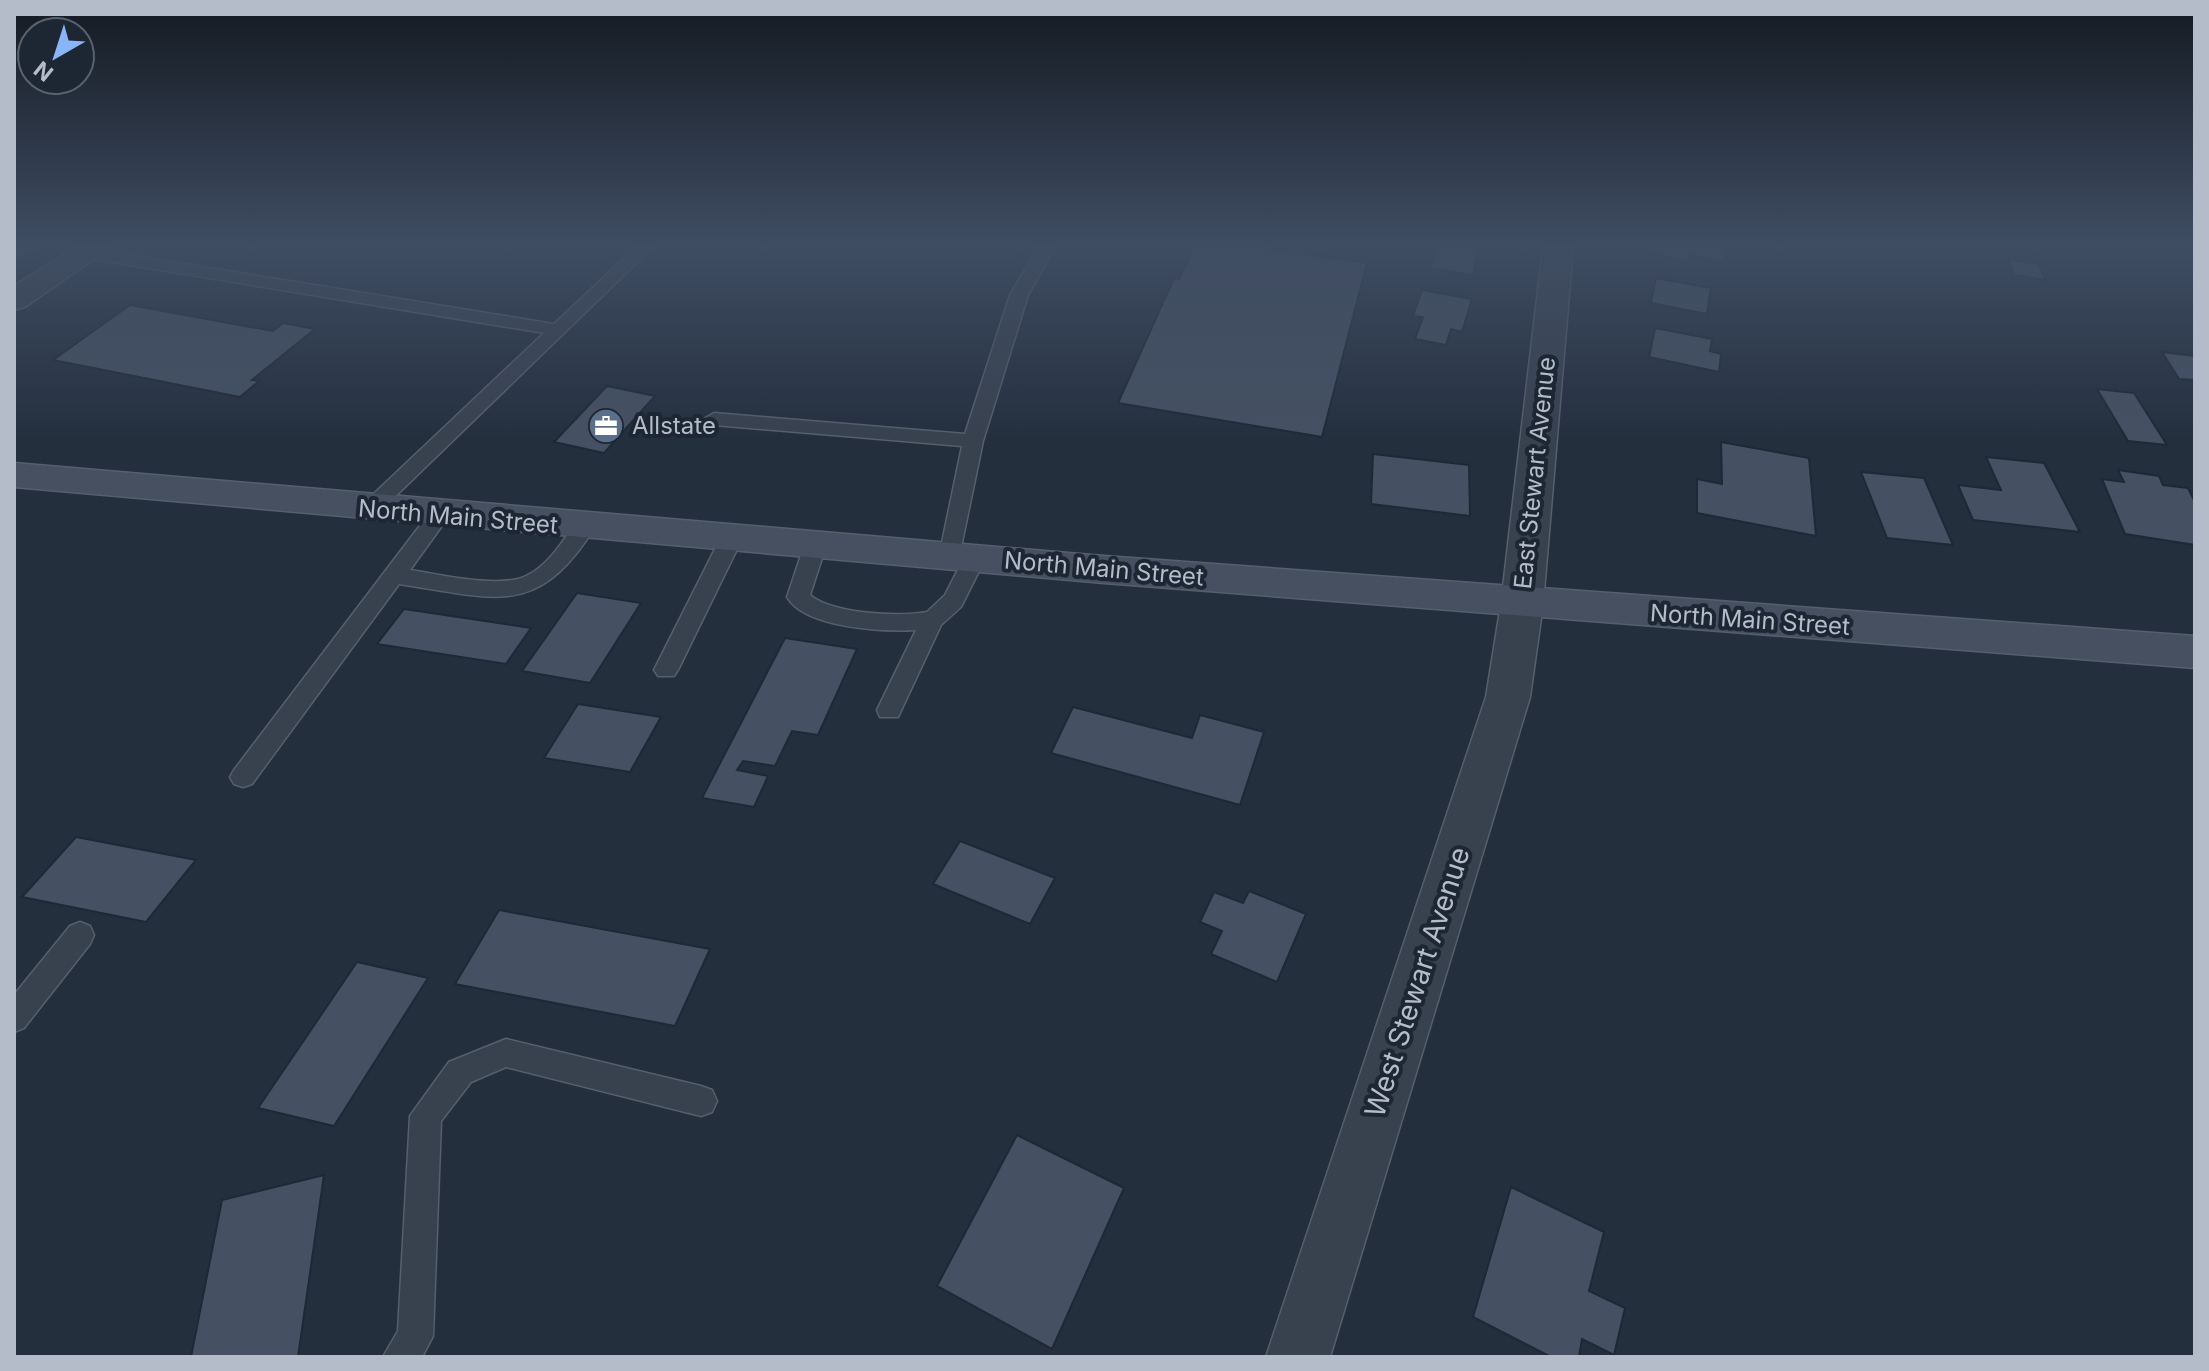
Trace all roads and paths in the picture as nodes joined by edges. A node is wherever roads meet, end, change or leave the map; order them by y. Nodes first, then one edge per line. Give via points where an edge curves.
1 (446, 311) edge
2 (577, 311) edge
3 (1014, 311) edge
4 (1552, 311) edge
5 (557, 330) junction
6 (714, 419) dead end
7 (973, 441) junction
8 (14, 475) edge
9 (370, 509) junction
10 (438, 516) junction
11 (584, 527) junction
12 (731, 539) junction
13 (815, 546) junction
14 (962, 558) junction
15 (393, 575) junction
16 (1522, 604) junction
17 (932, 620) junction
18 (2195, 652) edge
19 (666, 670) dead end
20 (889, 710) dead end
21 (243, 777) dead end
22 (80, 935) dead end
23 (14, 1018) edge
24 (701, 1101) dead end
25 (401, 1357) edge
26 (1298, 1357) edge

1 - 5 lane
2 - 5 lane
3 - 7 lane
4 - 16 street, East Stewart Avenue
5 - 9 lane
6 - 7 lane
7 - 14 lane
8 - 9 main road, North Main Street
9 - 10 main road, North Main Street
10 - 11 main road, North Main Street
10 - 15 lane
11 - 12 main road, North Main Street
11 - 15 lane via 556,564 533,583 513,588
12 - 13 main road, North Main Street
12 - 19 lane
13 - 14 main road, North Main Street
13 - 17 lane via 798,597 806,608 888,621
14 - 16 main road, North Main Street
14 - 17 lane via 958,593
15 - 21 lane
16 - 18 main road, North Main Street
16 - 26 street, West Stewart Avenue via 1508,697
17 - 20 lane
22 - 23 lane
24 - 25 lane via 506,1053 460,1072 426,1116 415,1336

